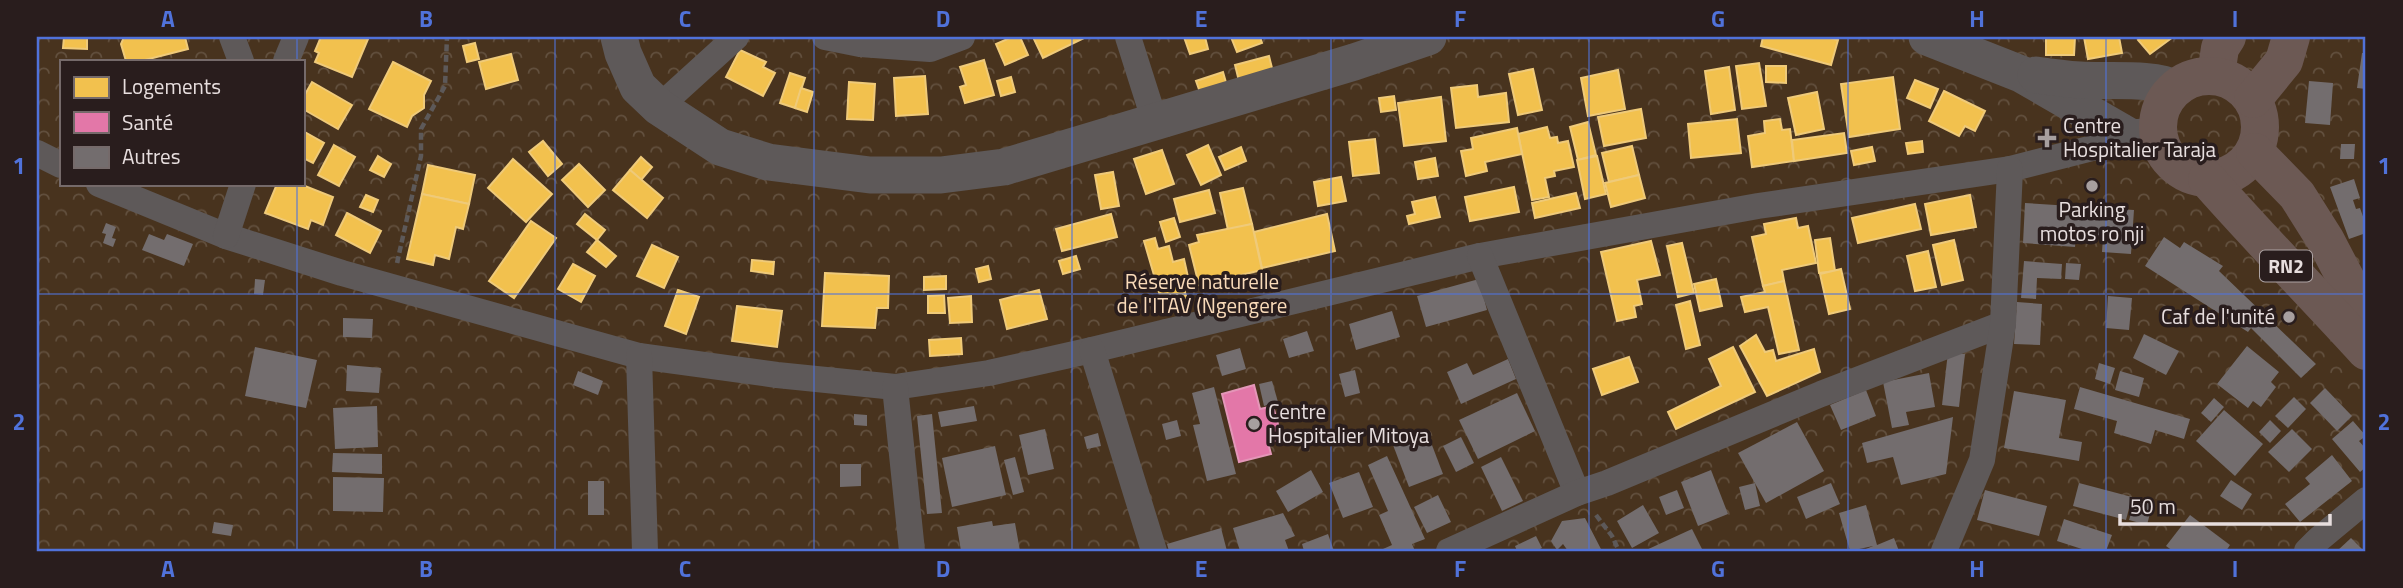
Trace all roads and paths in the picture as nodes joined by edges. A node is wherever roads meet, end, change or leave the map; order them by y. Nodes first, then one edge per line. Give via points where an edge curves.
1 (232, 37) edge
2 (296, 37) edge
3 (447, 37) edge
4 (619, 37) edge
5 (736, 37) edge
6 (825, 37) edge
7 (962, 37) edge
8 (1128, 37) edge
9 (1428, 37) edge
10 (1927, 37) edge
11 (2227, 37) edge
12 (2291, 37) edge
13 (241, 60) edge
14 (286, 60) edge
15 (2021, 74) junction
16 (2216, 75) junction
17 (2174, 88) junction
18 (2253, 99) junction
19 (659, 107) junction
20 (1155, 122) junction
21 (2145, 137) junction
22 (2255, 152) junction
23 (37, 153) edge
24 (60, 164) edge
25 (2010, 169) junction
26 (2207, 179) junction
27 (104, 186) edge
28 (242, 186) edge
29 (226, 236) junction
30 (1480, 256) junction
31 (392, 288) junction
32 (2003, 324) junction
33 (2366, 331) edge
34 (1092, 350) junction
35 (2366, 351) edge
36 (639, 356) junction
37 (895, 387) junction
38 (1577, 493) junction
39 (2366, 500) edge
40 (645, 551) edge
41 (912, 551) edge
42 (1154, 551) edge
43 (1449, 551) edge
44 (1619, 551) edge
45 (1944, 551) edge
46 (2307, 551) edge

1 - 13 street
2 - 14 street
3 - 31 path via 445,86 421,129 421,156
4 - 19 main road via 638,87
5 - 19 street
6 - 7 street via 930,49
8 - 20 street
9 - 20 main road
10 - 15 main road
11 - 16 highway via 2220,48
12 - 18 highway via 2284,61
15 - 17 main road via 2149,81
15 - 21 main road
16 - 17 highway via 2189,79
16 - 18 highway via 2240,84
17 - 21 highway
18 - 22 highway via 2258,109
19 - 20 main road via 720,147 768,162 870,176 941,175 1004,167
21 - 25 street
21 - 26 highway, RN2 via 2175,166
22 - 26 highway via 2239,169
22 - 33 highway, RN2 via 2297,195 2326,241 2350,286
23 - 24 street
25 - 30 street via 1758,206
25 - 32 street
26 - 35 highway, RN2
27 - 29 street
28 - 29 street
29 - 31 street
30 - 34 street
30 - 38 street
31 - 36 street
32 - 38 street
32 - 45 street via 1982,460
34 - 37 street via 989,373
34 - 42 street
36 - 37 street
36 - 40 street
37 - 41 street
38 - 43 street
38 - 44 path
39 - 46 street

